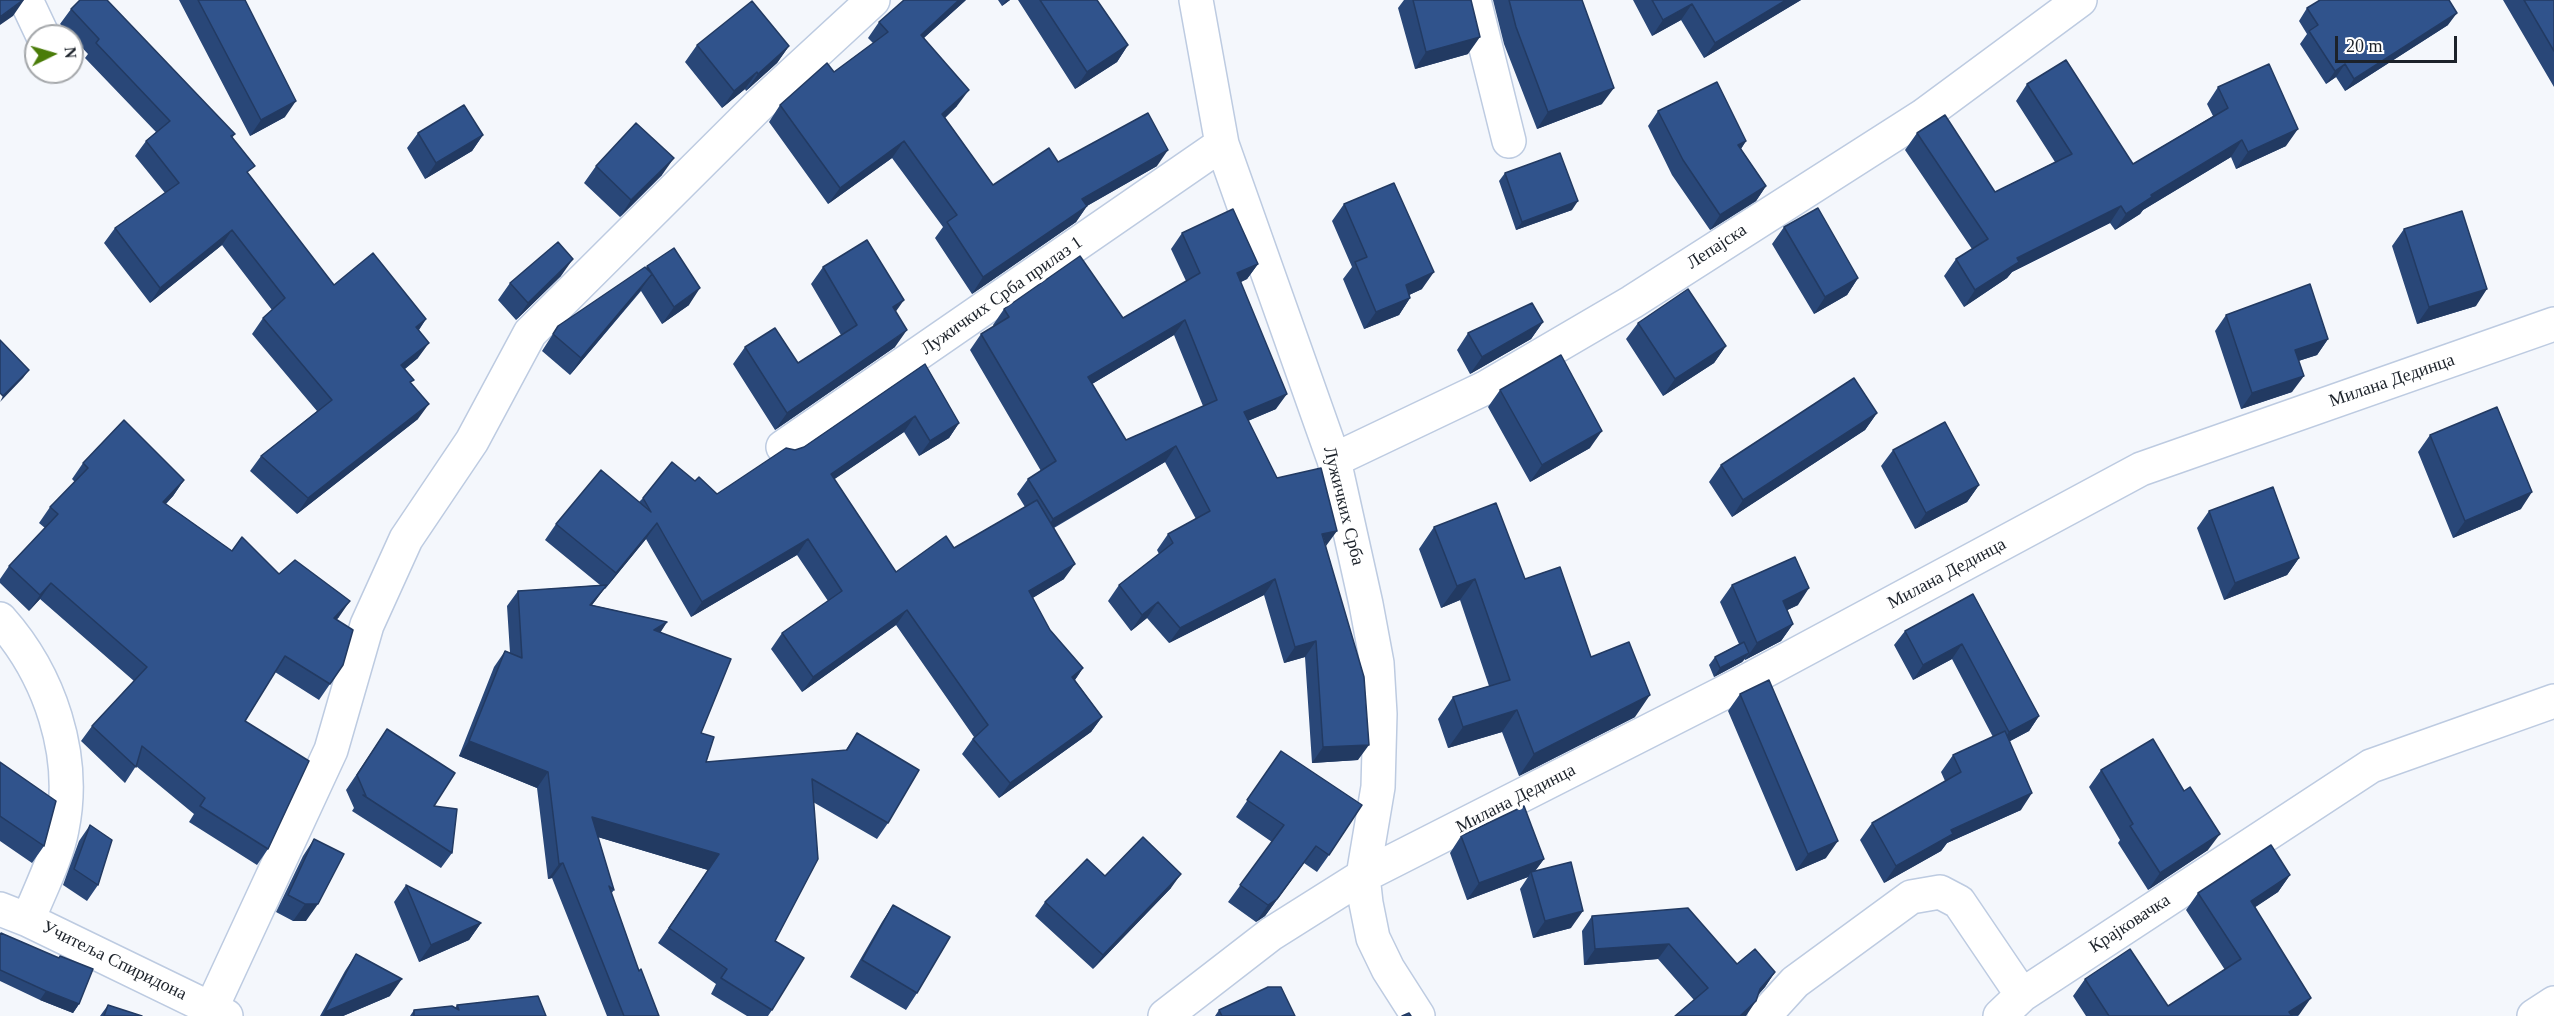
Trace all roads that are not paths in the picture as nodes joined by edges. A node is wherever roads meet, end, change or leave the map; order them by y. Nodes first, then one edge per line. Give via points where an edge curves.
1 (26, 0) edge
2 (873, 0) edge
3 (1196, 0) edge
4 (1474, 0) edge
5 (2080, 0) edge
6 (37, 24) edge
7 (1509, 141) dead end
8 (1222, 144) junction
9 (2554, 324) edge
10 (783, 447) edge
11 (1334, 460) junction
12 (0, 619) edge
13 (2554, 701) edge
14 (1363, 876) junction
15 (14, 914) edge
16 (2554, 1003) edge
17 (2011, 1006) edge
18 (219, 1012) edge
19 (1165, 1016) edge
20 (1418, 1016) edge
21 (1764, 1016) edge
22 (2534, 1016) edge

1 - 6 street
2 - 18 street via 757,108 530,333 472,441 406,539 367,625 331,750
3 - 8 street, Лужичких Срба
4 - 7 street
5 - 11 street, Лепајска via 1923,116 1632,302 1485,388
8 - 10 street, Лужичких Срба прилаз 1
8 - 11 street, Лужичких Срба
9 - 14 street, Милана Дединца via 2141,470 1739,685
11 - 14 street, Лужичких Срба via 1377,663 1378,787
12 - 15 street via 30,660 47,694 65,759 62,830
13 - 17 street, Крајковачка via 2371,766
14 - 19 street, Милана Дединца via 1271,934
14 - 20 street, Лужичких Срба via 1373,938
15 - 18 street, Учитеља Спиридона
16 - 22 street
17 - 21 street, Крајковачка via 1959,902 1940,892 1911,897 1795,982

